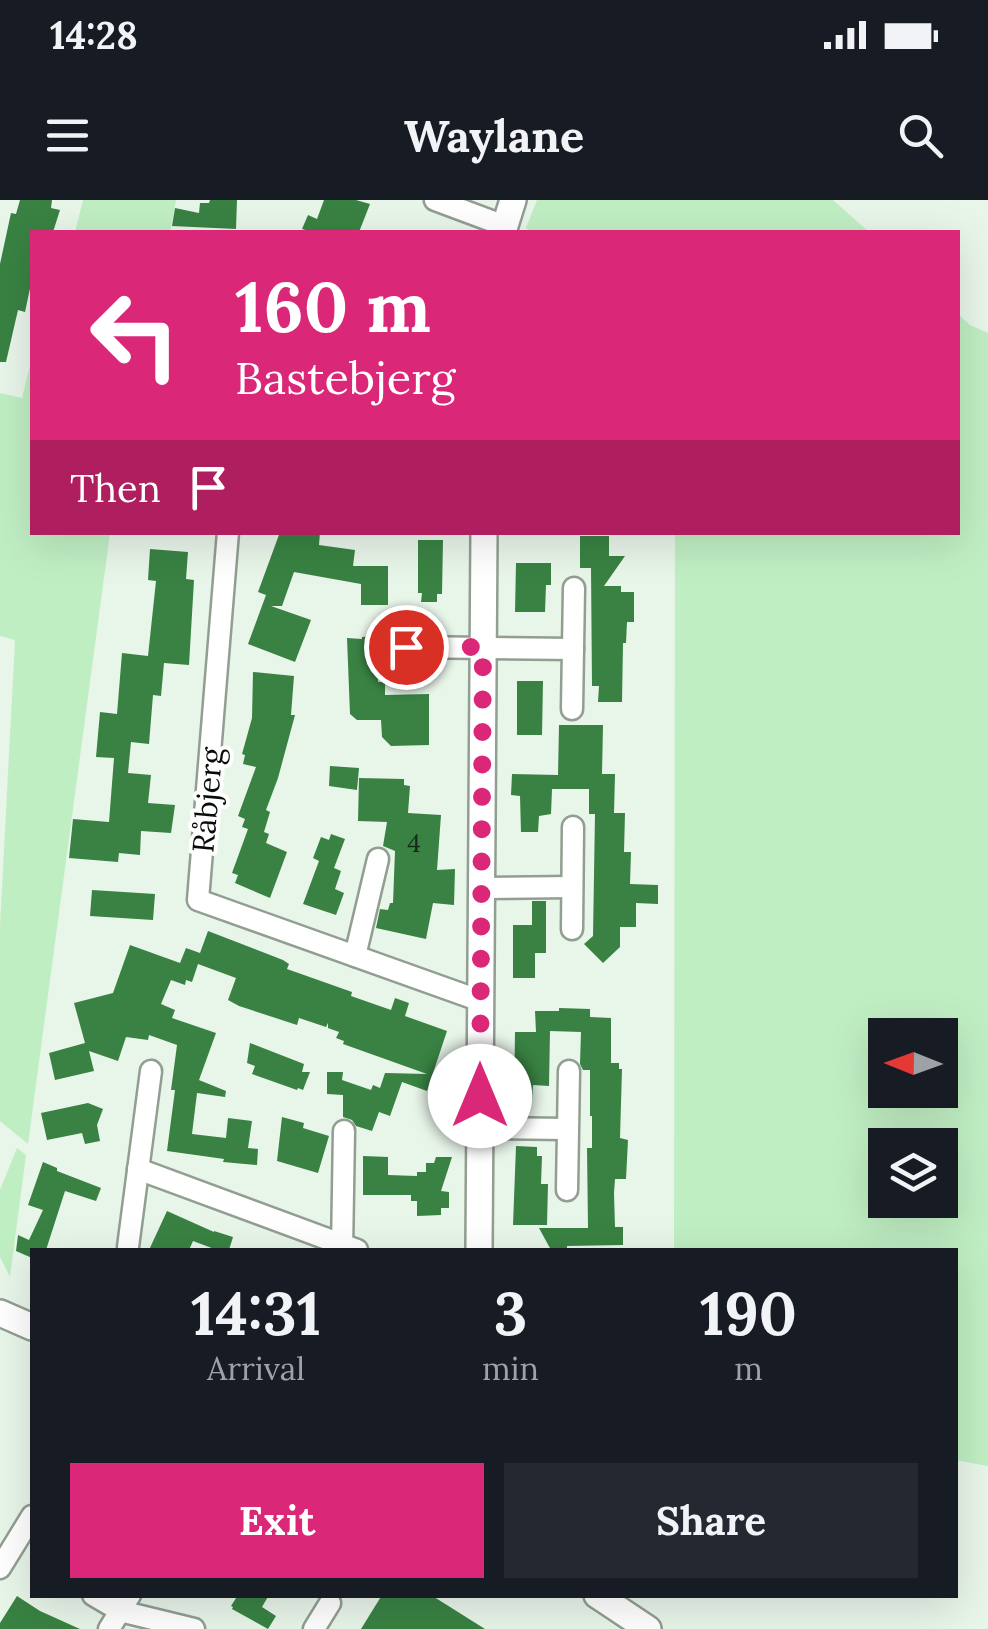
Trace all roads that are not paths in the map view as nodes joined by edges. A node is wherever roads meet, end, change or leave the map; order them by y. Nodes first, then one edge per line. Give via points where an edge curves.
1 (435, 200) edge
2 (513, 200) edge
3 (504, 229) edge
4 (228, 535) edge
5 (484, 535) edge
6 (574, 588) dead end
7 (406, 647) dead end
8 (483, 647) junction
9 (573, 649) junction
10 (572, 709) dead end
11 (572, 827) dead end
12 (378, 859) dead end
13 (572, 887) junction
14 (482, 888) junction
15 (572, 929) dead end
16 (356, 956) junction
17 (481, 1001) junction
18 (151, 1071) dead end
19 (569, 1071) dead end
20 (480, 1128) junction
21 (567, 1129) junction
22 (344, 1131) dead end
23 (138, 1170) junction
24 (567, 1190) dead end
25 (128, 1246) dead end
26 (347, 1248) edge
27 (479, 1248) edge
28 (0, 1313) edge
29 (30, 1326) edge
30 (30, 1519) edge
31 (12, 1548) junction
32 (30, 1559) edge
33 (0, 1568) edge
34 (97, 1598) edge
35 (602, 1598) edge
36 (330, 1603) dead end
37 (120, 1612) edge
38 (194, 1629) edge
39 (314, 1629) edge
40 (648, 1629) edge

1 - 3 street
2 - 3 street
4 - 16 street, Råbjerg via 198,900
5 - 8 street
6 - 9 street
7 - 8 street
8 - 9 street
8 - 14 street
9 - 10 street
11 - 13 street
12 - 16 street
13 - 14 street
13 - 15 street
14 - 17 street
16 - 17 street, Råbjerg
17 - 20 street
18 - 23 street
19 - 21 street
20 - 21 street
20 - 27 street
21 - 24 street
22 - 26 street
23 - 25 street
23 - 26 street
28 - 29 street
30 - 31 street
31 - 32 street
31 - 33 street
34 - 37 street
35 - 40 street
36 - 39 street
37 - 38 street

